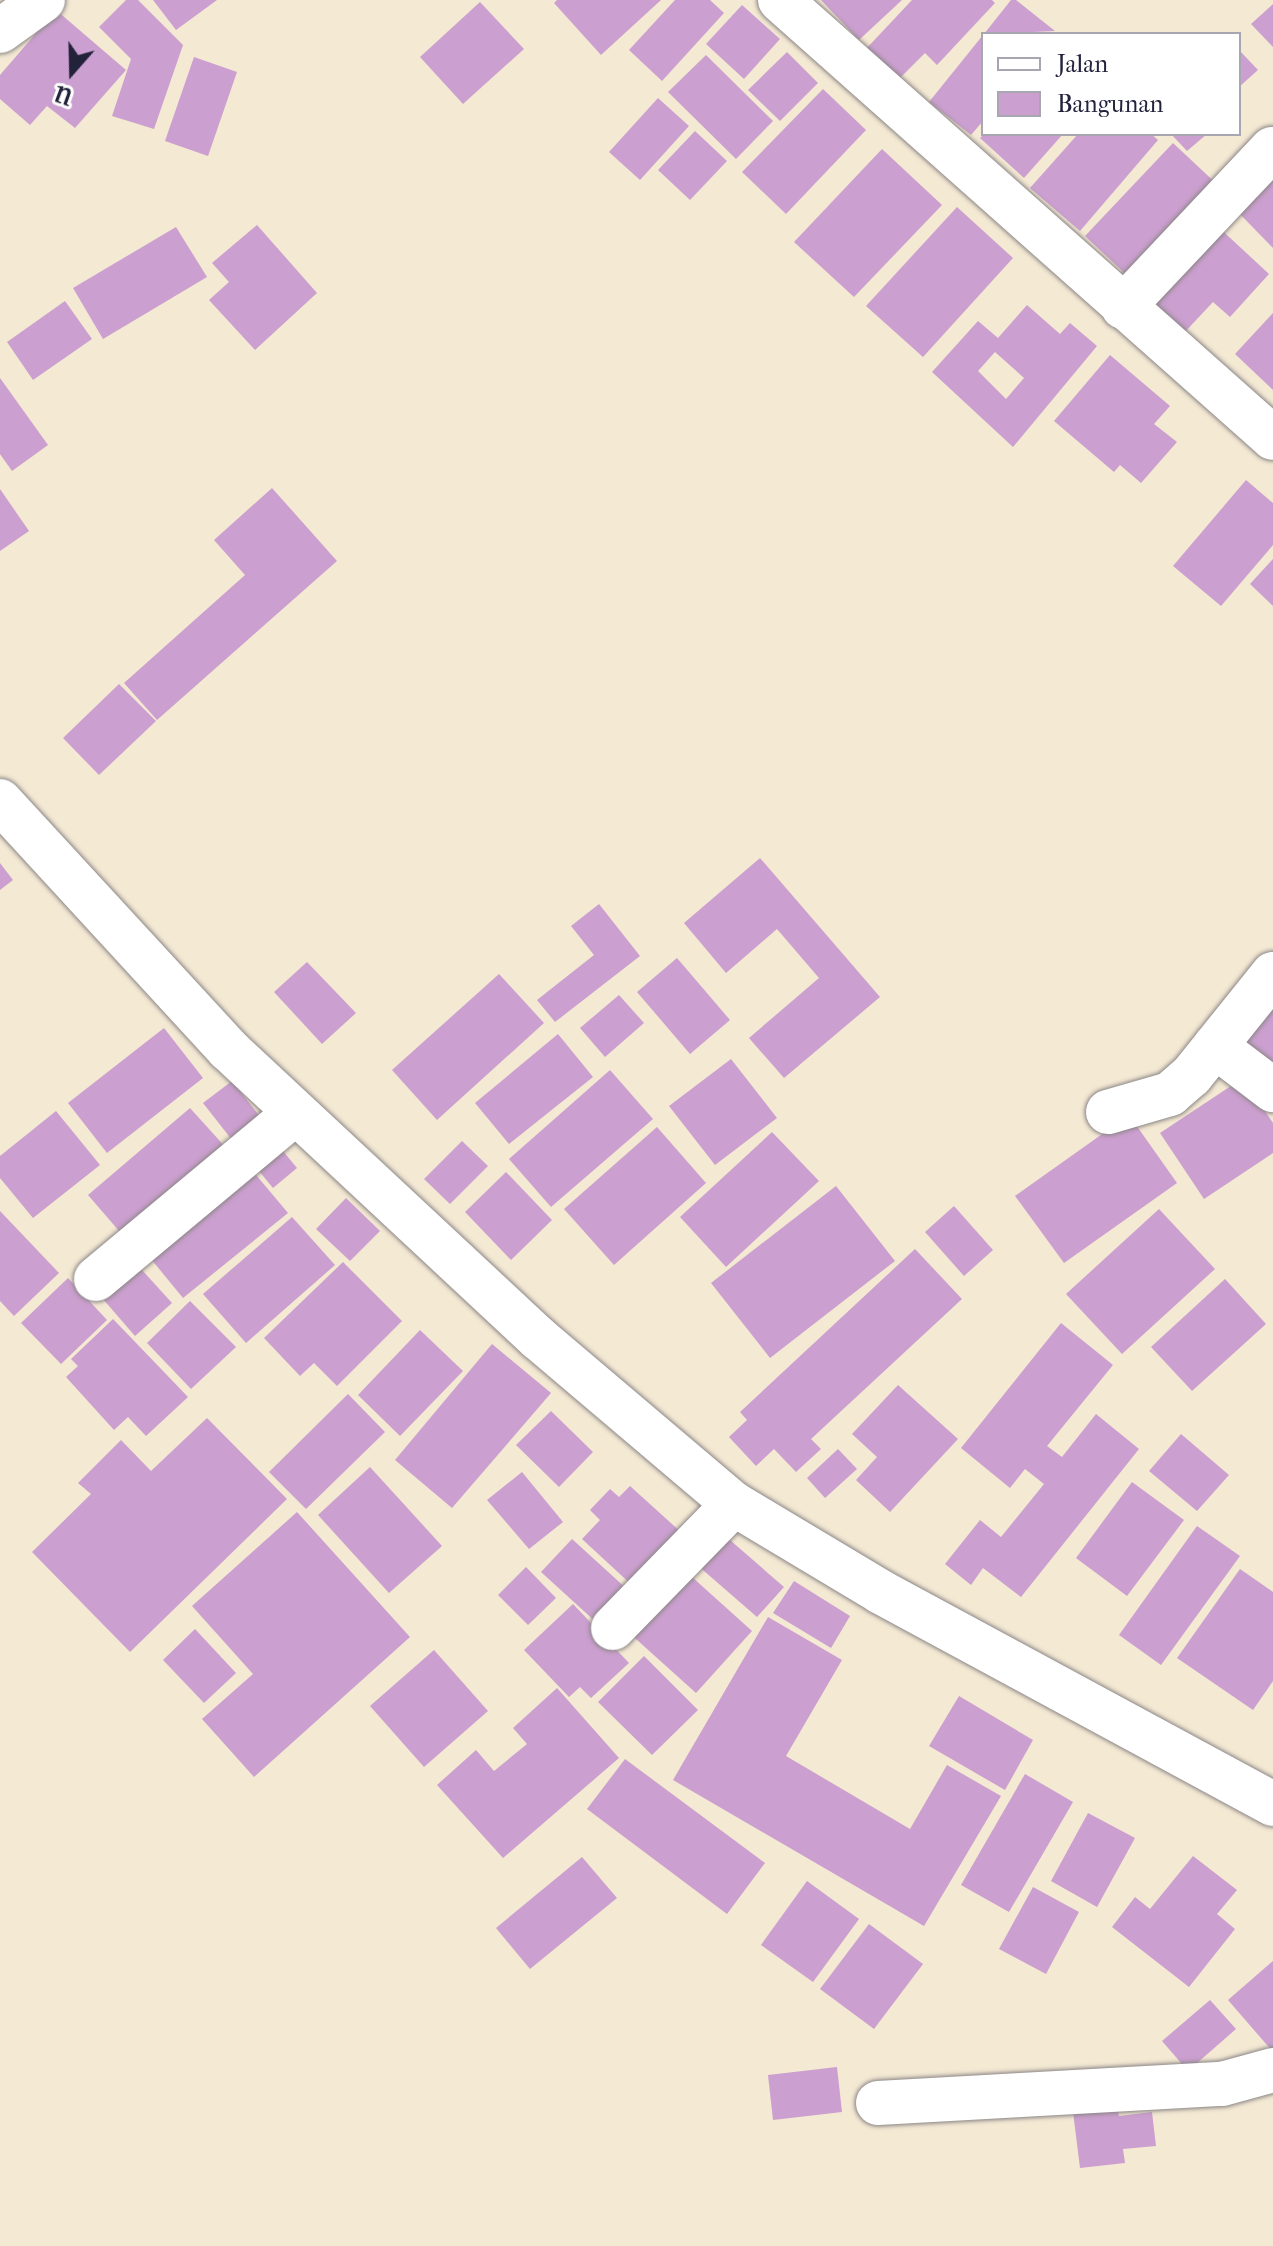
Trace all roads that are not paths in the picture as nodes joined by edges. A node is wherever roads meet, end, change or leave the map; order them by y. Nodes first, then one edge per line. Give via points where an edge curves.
1 (43, 0) edge
2 (780, 0) edge
3 (0, 31) edge
4 (1272, 149) edge
5 (1123, 307) junction
6 (1270, 429) edge
7 (0, 801) edge
8 (1273, 974) edge
9 (1215, 1046) junction
10 (1273, 1090) edge
11 (1108, 1112) dead end
12 (295, 1113) junction
13 (96, 1279) dead end
14 (734, 1504) junction
15 (613, 1628) dead end
16 (1273, 1804) edge
17 (1273, 2070) edge
18 (878, 2103) dead end

1 - 3 street
2 - 5 street
4 - 5 street
5 - 6 street
7 - 12 street via 228,1049
8 - 9 street
9 - 10 street
9 - 11 street via 1170,1094
12 - 13 street
12 - 14 street via 538,1338
14 - 15 street
14 - 16 street via 881,1592
17 - 18 street via 1222,2084

